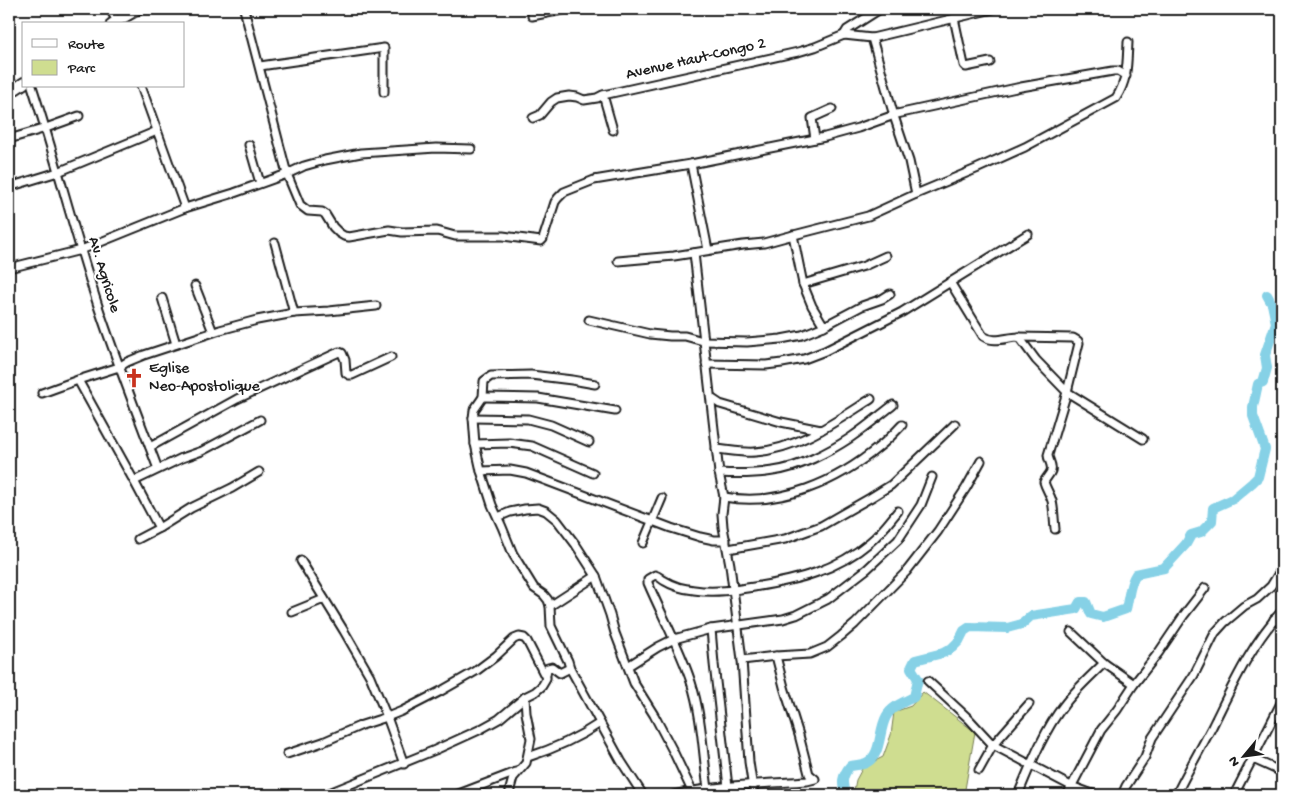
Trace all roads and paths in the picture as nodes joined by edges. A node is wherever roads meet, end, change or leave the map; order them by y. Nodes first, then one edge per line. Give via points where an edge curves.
1 (110, 9) edge
2 (138, 9) edge
3 (244, 9) edge
4 (567, 9) edge
5 (880, 9) edge
6 (993, 9) edge
7 (532, 16) dead end
8 (954, 18) junction
9 (116, 22) edge
10 (118, 22) edge
11 (844, 35) junction
12 (872, 38) junction
13 (1128, 42) dead end
14 (990, 62) dead end
15 (260, 66) junction
16 (1126, 76) junction
17 (22, 84) edge
18 (33, 88) edge
19 (142, 88) edge
20 (384, 92) dead end
21 (9, 93) edge
22 (603, 95) junction
23 (832, 109) dead end
24 (79, 116) dead end
25 (894, 116) junction
26 (533, 118) dead end
27 (46, 128) junction
28 (612, 130) dead end
29 (157, 131) junction
30 (9, 138) edge
31 (814, 139) junction
32 (249, 145) dead end
33 (471, 149) dead end
34 (691, 164) junction
35 (58, 172) junction
36 (287, 174) junction
37 (260, 183) junction
38 (9, 187) edge
39 (916, 194) junction
40 (185, 208) junction
41 (1028, 234) dead end
42 (793, 236) junction
43 (275, 243) dead end
44 (81, 250) junction
45 (708, 250) junction
46 (694, 253) junction
47 (886, 256) dead end
48 (618, 261) dead end
49 (9, 268) edge
50 (950, 282) junction
51 (803, 284) junction
52 (195, 286) dead end
53 (890, 294) dead end
54 (162, 298) dead end
55 (376, 306) dead end
56 (294, 313) junction
57 (589, 320) dead end
58 (824, 326) junction
59 (212, 332) junction
60 (1019, 337) junction
61 (703, 341) junction
62 (176, 344) junction
63 (391, 357) dead end
64 (706, 364) junction
65 (119, 367) junction
66 (78, 380) junction
67 (595, 384) dead end
68 (1067, 392) junction
69 (42, 393) dead end
70 (483, 397) junction
71 (711, 398) junction
72 (870, 399) dead end
73 (893, 405) dead end
74 (615, 412) dead end
75 (473, 418) junction
76 (260, 420) dead end
77 (955, 424) dead end
78 (902, 425) dead end
79 (821, 430) junction
80 (1143, 439) dead end
81 (590, 442) dead end
82 (475, 444) junction
83 (150, 447) junction
84 (716, 449) junction
85 (981, 461) dead end
86 (158, 469) junction
87 (481, 471) junction
88 (259, 472) dead end
89 (593, 473) dead end
90 (719, 473) junction
91 (932, 477) dead end
92 (134, 480) junction
93 (724, 497) junction
94 (662, 498) dead end
95 (898, 511) dead end
96 (498, 517) junction
97 (652, 521) junction
98 (159, 528) junction
99 (1055, 529) dead end
100 (138, 539) dead end
101 (726, 540) junction
102 (644, 543) dead end
103 (728, 549) junction
104 (301, 561) dead end
105 (1282, 568) edge
106 (596, 576) junction
107 (1205, 588) dead end
108 (734, 590) junction
109 (324, 599) junction
110 (550, 606) junction
111 (1282, 611) edge
112 (292, 612) dead end
113 (1274, 619) junction
114 (1282, 624) edge
115 (738, 625) junction
116 (711, 629) junction
117 (1071, 632) dead end
118 (674, 639) junction
119 (776, 656) junction
120 (742, 660) junction
121 (1104, 663) junction
122 (628, 666) junction
123 (570, 668) junction
124 (546, 678) junction
125 (928, 681) dead end
126 (1134, 684) junction
127 (525, 697) junction
128 (1282, 702) edge
129 (1029, 704) dead end
130 (387, 717) junction
131 (600, 722) junction
132 (992, 745) junction
133 (287, 754) dead end
134 (528, 757) junction
135 (1253, 759) junction
136 (404, 764) junction
137 (1031, 764) junction
138 (979, 770) dead end
139 (516, 772) junction
140 (1282, 772) edge
141 (752, 784) junction
142 (1071, 786) junction
143 (728, 787) junction
144 (708, 789) junction
145 (692, 791) junction
146 (324, 795) edge
147 (456, 795) edge
148 (510, 795) edge
149 (643, 795) edge
150 (673, 795) edge
151 (754, 795) edge
152 (1018, 795) edge
153 (1067, 795) edge
154 (1095, 795) edge
155 (1122, 795) edge
156 (1176, 795) edge
157 (1234, 795) edge

1 - 9 street
2 - 10 main road
3 - 15 street
4 - 7 street
5 - 11 street, Avenue Haut-Congo 2
6 - 8 street
8 - 12 street
8 - 14 street via 966,67
11 - 12 street
11 - 22 street, Avenue Haut-Congo 2 via 815,48
12 - 25 street
13 - 16 street
15 - 20 street via 384,48
15 - 36 street
16 - 25 street via 1113,71 1073,77
16 - 39 street via 1116,98 1024,147
17 - 21 main road
18 - 27 street, Av. Agricole
19 - 29 street
22 - 26 street, Avenue Haut-Congo 2 via 584,100 569,96 558,98
22 - 28 street
23 - 31 street via 812,118
24 - 27 street
25 - 31 street
25 - 39 street
27 - 30 street
27 - 35 street, Av. Agricole
29 - 35 street
29 - 40 street
31 - 34 street
32 - 37 street
33 - 36 street via 361,153 325,160
34 - 36 street via 594,180 564,192 555,202 541,241 503,236 454,236 437,231 389,230 344,236 325,214 308,211 300,205
34 - 45 street
35 - 38 street
35 - 44 street, Av. Agricole
36 - 37 street
37 - 40 street
39 - 42 street via 868,216
40 - 44 street
41 - 50 street
42 - 45 street
42 - 51 street
43 - 56 street
44 - 49 street
44 - 65 street, Av. Agricole
45 - 46 street
46 - 48 street
46 - 61 street
47 - 51 street
50 - 60 street via 983,336 996,341
50 - 64 street via 902,312 804,359 766,365
51 - 58 street
52 - 59 street
53 - 58 street
54 - 62 street
55 - 56 street
56 - 59 street
57 - 61 street via 650,334 685,336
58 - 61 street via 781,339
59 - 62 street
60 - 68 street
60 - 68 street via 1073,338 1078,341
61 - 64 street
62 - 65 street via 144,354
63 - 83 street via 349,375 339,352 237,399
64 - 71 street
65 - 66 street
65 - 83 street, Av. Agricole
66 - 69 street
66 - 92 street
67 - 70 street via 531,375 491,376 484,381
68 - 80 street
68 - 99 street via 1048,455 1051,472 1044,482 1053,503
70 - 74 street via 538,398
70 - 75 street via 474,410
71 - 79 street via 720,404 781,422
71 - 84 street
72 - 79 street
73 - 90 street via 851,437 799,464 774,471
75 - 81 street via 528,419
75 - 82 street
76 - 86 street via 202,451
77 - 103 street via 881,492 830,521 785,539
78 - 93 street via 881,446 848,469 806,489 763,499
79 - 84 street via 785,447 766,451
82 - 87 street
82 - 89 street via 532,446
83 - 86 street, Av. Agricole
84 - 90 street
85 - 119 street via 938,531 906,572 855,624 827,648 810,654
86 - 92 street
87 - 96 street
87 - 97 street via 526,472
88 - 98 street
90 - 93 street
91 - 115 street via 921,505 898,540 834,594 796,615
92 - 98 street
93 - 101 street via 722,514
94 - 97 street
95 - 108 street via 869,543 837,564 795,580
96 - 106 street via 525,509 546,510 576,545
96 - 110 street via 513,554 534,588 544,595
97 - 101 street via 700,537
97 - 102 street
98 - 100 street
101 - 103 street
103 - 108 street
104 - 109 street
105 - 155 street via 1257,600 1240,610 1215,633 1194,675 1152,738 1145,757
106 - 110 street
106 - 122 street
107 - 126 street
108 - 115 street
108 - 118 street via 684,588 651,576 648,583
109 - 112 street
109 - 130 street via 370,676
110 - 123 street via 551,626
111 - 113 street
113 - 114 street
113 - 156 street via 1239,674
115 - 116 street
115 - 120 street
116 - 118 street
116 - 143 street
117 - 121 street
118 - 122 street
118 - 144 street via 697,709
119 - 120 street
119 - 141 street via 809,774 815,779
120 - 141 street
121 - 126 street
121 - 137 street via 1065,703
122 - 145 street
123 - 124 street via 560,673 548,668
123 - 131 street
124 - 127 street via 542,686
124 - 130 street via 527,641 519,637 476,670
125 - 132 street
126 - 142 street via 1101,730
127 - 134 street via 531,734
127 - 136 street via 480,730
128 - 135 street
129 - 132 street
130 - 133 street
130 - 136 street
131 - 134 street via 583,734
131 - 149 street
132 - 137 street
132 - 138 street
134 - 139 street
135 - 140 street
135 - 157 street
136 - 146 street
137 - 142 street
137 - 152 street
139 - 147 street
139 - 148 street
141 - 143 street
141 - 151 street
142 - 153 street
142 - 154 street
143 - 144 street
144 - 145 street
145 - 150 street

